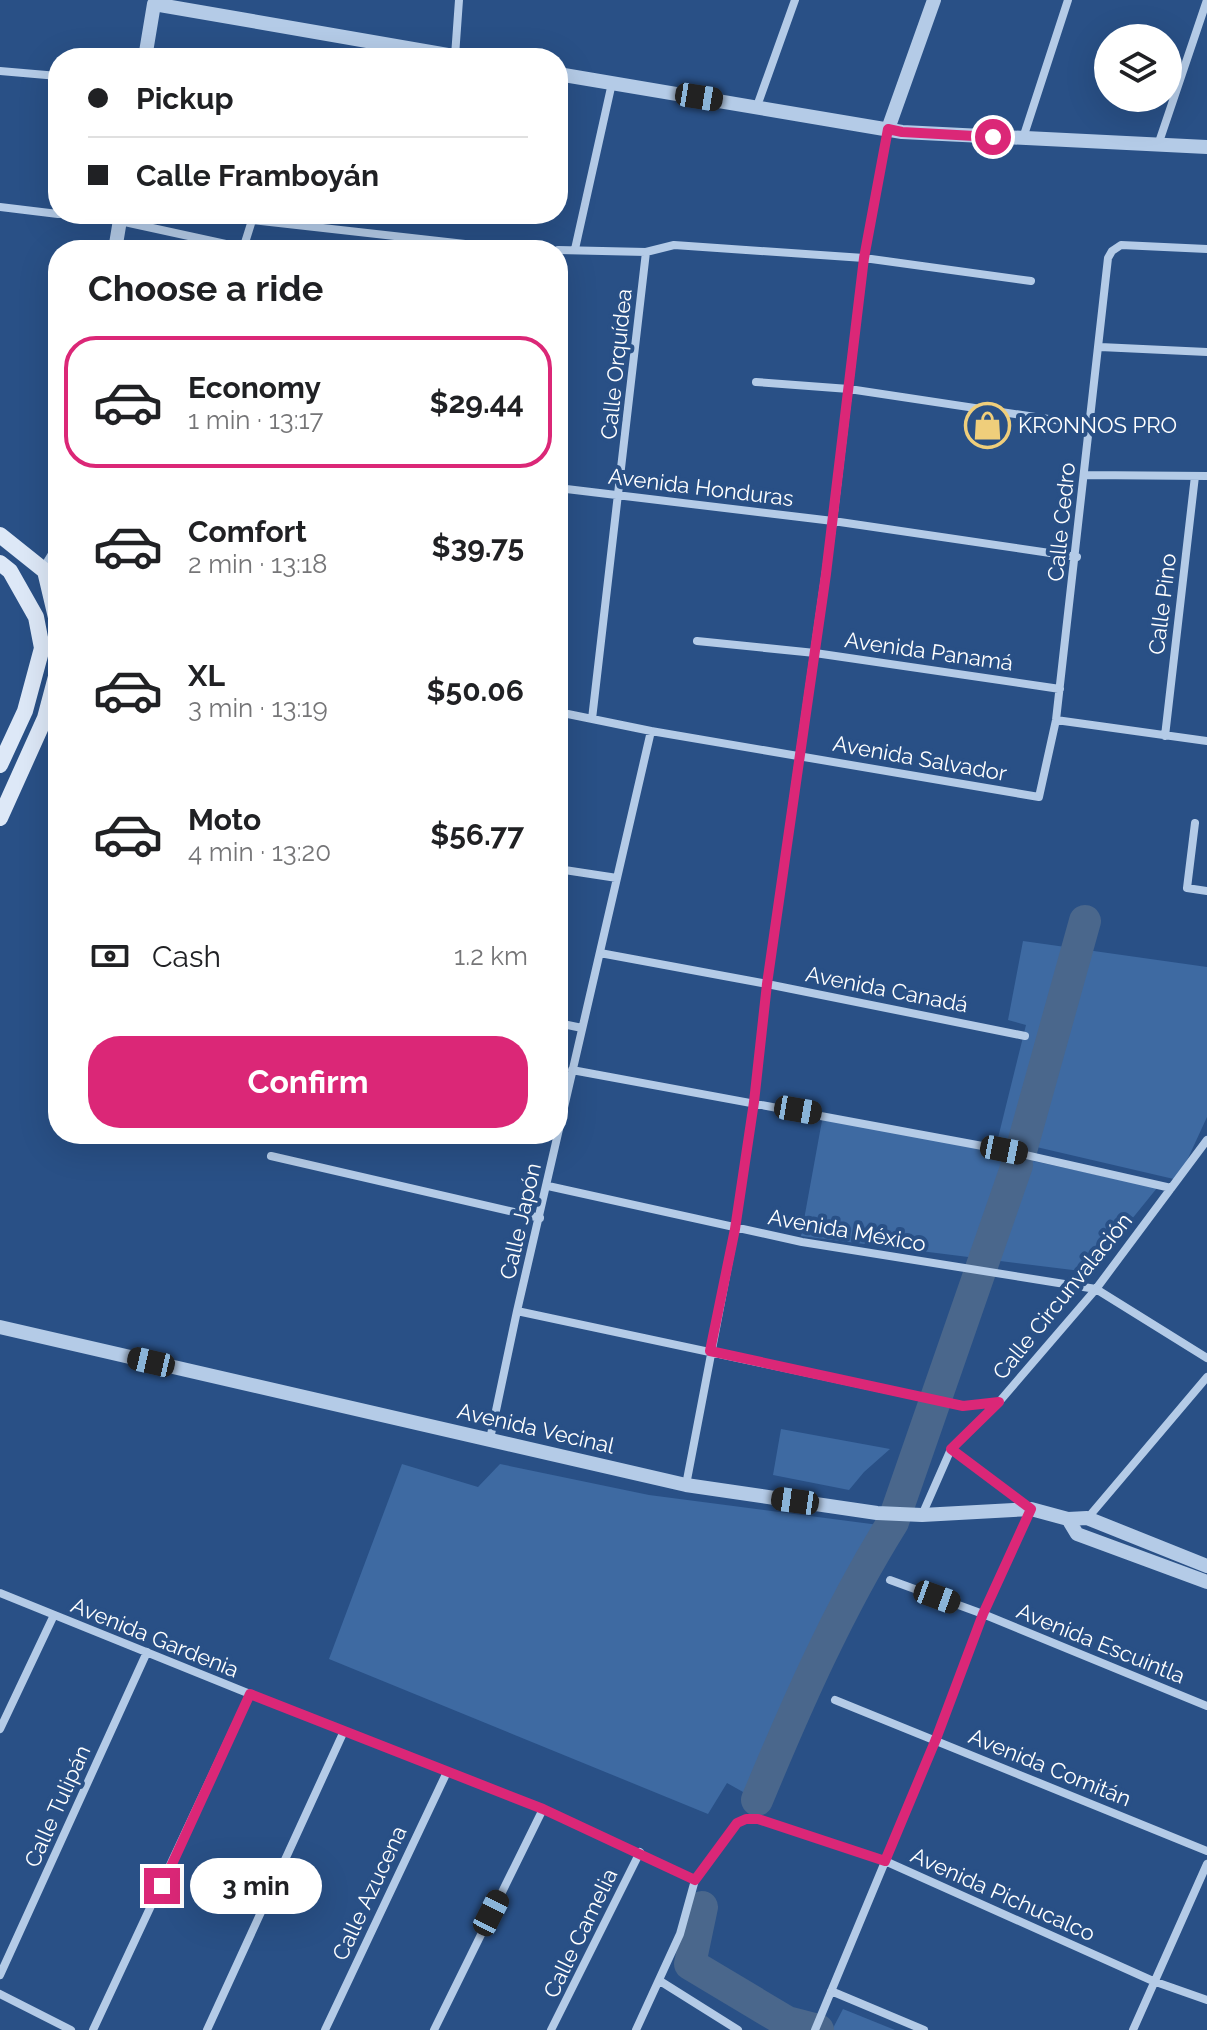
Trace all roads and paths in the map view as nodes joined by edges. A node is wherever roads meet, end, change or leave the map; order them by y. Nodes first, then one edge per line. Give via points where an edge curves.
1 (459, 0) edge
2 (795, 0) edge
3 (934, 0) edge
4 (1068, 0) edge
5 (1207, 0) edge
6 (154, 2) edge
7 (147, 48) edge
8 (410, 48) edge
9 (460, 48) edge
10 (0, 71) edge
11 (48, 75) edge
12 (568, 76) edge
13 (612, 83) junction
14 (757, 106) junction
15 (888, 129) junction
16 (1023, 138) junction
17 (1158, 145) junction
18 (1207, 147) edge
19 (0, 207) edge
20 (48, 213) edge
21 (147, 224) edge
22 (309, 224) edge
23 (209, 240) edge
24 (438, 240) edge
25 (568, 249) edge
26 (575, 249) junction
27 (1207, 249) edge
28 (646, 252) junction
29 (864, 258) junction
30 (1031, 281) dead end
31 (1100, 347) junction
32 (1207, 352) edge
33 (756, 382) dead end
34 (849, 389) junction
35 (1088, 425) junction
36 (1085, 475) junction
37 (1195, 476) junction
38 (1207, 476) edge
39 (568, 489) edge
40 (619, 495) junction
41 (833, 521) junction
42 (0, 535) edge
43 (1077, 557) junction
44 (0, 563) edge
45 (48, 566) edge
46 (45, 571) junction
47 (48, 584) edge
48 (697, 641) dead end
49 (815, 653) junction
50 (1060, 689) junction
51 (48, 707) edge
52 (568, 714) edge
53 (592, 719) junction
54 (1056, 720) junction
55 (651, 731) junction
56 (1165, 736) junction
57 (1207, 741) edge
58 (801, 756) junction
59 (0, 765) edge
60 (1039, 797) joint
61 (0, 818) edge
62 (1195, 823) dead end
63 (568, 871) edge
64 (617, 878) junction
65 (1207, 891) edge
66 (600, 953) junction
67 (767, 984) junction
68 (568, 1025) edge
69 (582, 1028) junction
70 (1025, 1036) dead end
71 (572, 1070) junction
72 (568, 1083) edge
73 (754, 1102) junction
74 (1207, 1140) edge
75 (555, 1144) edge
76 (1198, 1152) junction
77 (271, 1156) dead end
78 (1207, 1159) edge
79 (548, 1186) junction
80 (1171, 1188) junction
81 (540, 1218) junction
82 (735, 1229) junction
83 (1096, 1289) junction
84 (517, 1311) junction
85 (0, 1327) edge
86 (710, 1351) junction
87 (1207, 1358) edge
88 (1207, 1377) edge
89 (999, 1402) junction
90 (490, 1439) junction
91 (951, 1449) junction
92 (686, 1485) junction
93 (1031, 1509) junction
94 (922, 1515) junction
95 (1087, 1518) junction
96 (1068, 1519) junction
97 (1077, 1534) junction
98 (1207, 1566) edge
99 (890, 1580) dead end
100 (1207, 1582) edge
101 (0, 1593) edge
102 (983, 1614) junction
103 (54, 1615) junction
104 (147, 1652) junction
105 (250, 1694) junction
106 (835, 1700) dead end
107 (1207, 1706) edge
108 (0, 1729) edge
109 (344, 1731) junction
110 (936, 1739) junction
111 (447, 1772) junction
112 (543, 1809) junction
113 (1207, 1851) edge
114 (640, 1852) junction
115 (885, 1861) junction
116 (1207, 1864) edge
117 (695, 1880) junction
118 (0, 1975) edge
119 (660, 1981) junction
120 (1153, 1981) junction
121 (831, 1991) junction
122 (0, 1994) edge
123 (1207, 2000) edge
124 (816, 2027) edge
125 (71, 2030) edge
126 (93, 2030) edge
127 (207, 2030) edge
128 (325, 2030) edge
129 (434, 2030) edge
130 (551, 2030) edge
131 (636, 2030) edge
132 (738, 2030) edge
133 (924, 2030) edge
134 (1133, 2030) edge

1 - 9 street
2 - 14 street
3 - 15 street
4 - 16 street
5 - 17 street
6 - 7 street
6 - 8 street
10 - 11 street
12 - 13 street
13 - 14 street
13 - 26 street
14 - 15 street
15 - 16 street
15 - 29 street
16 - 17 street
17 - 18 street
19 - 20 street
21 - 23 street
22 - 24 street
25 - 26 street
26 - 28 street
27 - 31 street, Calle Cedro via 1121,245 1112,251
28 - 29 street via 674,245
28 - 40 street, Calle Orquídea
29 - 30 street
29 - 34 street
31 - 32 street
31 - 35 street, Calle Cedro
33 - 34 street
34 - 35 street
34 - 41 street
35 - 36 street, Calle Cedro
36 - 37 street
36 - 43 street, Calle Cedro
37 - 38 street
37 - 56 street, Calle Pino
39 - 40 street, Avenida Honduras
40 - 41 street, Avenida Honduras
40 - 53 street, Calle Orquídea
41 - 43 street, Avenida Honduras
41 - 49 street
42 - 46 main road
43 - 50 street, Calle Cedro
44 - 59 main road via 36,617 42,648 25,711
45 - 46 street
46 - 47 main road
48 - 49 street, Avenida Panamá
49 - 50 street, Avenida Panamá
49 - 58 street
50 - 54 street, Calle Cedro
51 - 61 main road
52 - 53 street, Avenida Salvador
53 - 55 street, Avenida Salvador
54 - 56 street
54 - 60 street, Calle Cedro
55 - 58 street, Avenida Salvador
55 - 64 street, Calle Japón
56 - 57 street
58 - 60 street, Avenida Salvador
58 - 67 street
62 - 65 street via 1187,888
63 - 64 street
64 - 66 street, Calle Japón
66 - 67 street, Avenida Canadá
66 - 69 street, Calle Japón
67 - 70 street, Avenida Canadá
67 - 73 street
68 - 69 street
69 - 71 street, Calle Japón
71 - 72 street, Calle Japón
71 - 73 street
73 - 80 street via 1071,1163
73 - 82 street
74 - 76 street, Calle Circunvalación
75 - 79 street, Calle Japón
76 - 78 street
76 - 80 street, Calle Circunvalación
77 - 81 street
79 - 81 street, Calle Japón
79 - 82 street, Avenida México
80 - 83 street, Calle Circunvalación
81 - 84 street, Calle Japón
82 - 83 street, Avenida México
82 - 86 street
83 - 87 street
83 - 89 street, Calle Circunvalación
84 - 86 street
84 - 90 street, Calle Japón
85 - 90 street, Avenida Vecinal
86 - 89 street via 963,1406
86 - 92 street
88 - 95 street
89 - 91 street, Calle Circunvalación
90 - 92 street, Avenida Vecinal
91 - 93 street
91 - 94 street, Calle Circunvalación
92 - 94 street, Avenida Vecinal
93 - 94 street, Avenida Vecinal
93 - 96 street, Avenida Vecinal
93 - 102 street
95 - 96 street, Avenida Vecinal
95 - 97 street
95 - 98 street
96 - 97 street
97 - 100 street
99 - 102 street, Avenida Escuintla
101 - 103 street, Avenida Gardenia
102 - 107 street, Avenida Escuintla
102 - 110 street
103 - 104 street, Avenida Gardenia
103 - 108 street
104 - 105 street, Avenida Gardenia
104 - 118 street, Calle Tulipán
105 - 109 street, Avenida Gardenia
105 - 126 street
106 - 110 street, Avenida Comitán
109 - 111 street, Avenida Gardenia
109 - 127 street
110 - 113 street, Avenida Comitán
110 - 115 street
111 - 112 street, Avenida Gardenia
111 - 128 street, Calle Azucena
112 - 114 street, Avenida Gardenia
112 - 129 street
114 - 117 street, Avenida Gardenia
114 - 130 street, Calle Camelia
115 - 117 street, Avenida Pichucalco via 746,1819 737,1823
115 - 120 street, Avenida Pichucalco
115 - 121 street
116 - 120 street
117 - 119 street
119 - 131 street
119 - 132 street
120 - 123 street, Avenida Pichucalco
120 - 134 street
121 - 124 street
121 - 133 street
122 - 125 street

